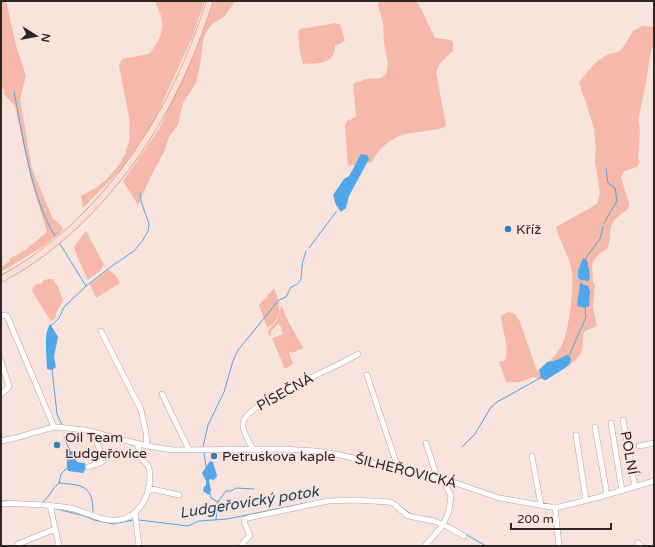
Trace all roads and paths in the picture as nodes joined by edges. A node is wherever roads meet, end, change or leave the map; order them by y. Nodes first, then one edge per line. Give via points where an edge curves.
1 (210, 1) edge
2 (1, 280) edge
3 (1, 315) edge
4 (101, 331) dead end
5 (358, 354) dead end
6 (1, 361) edge
7 (367, 375) dead end
8 (1, 394) edge
9 (162, 394) dead end
10 (623, 420) dead end
11 (611, 423) dead end
12 (54, 427) junction
13 (595, 427) dead end
14 (94, 433) junction
15 (576, 435) dead end
16 (1, 440) edge
17 (426, 443) dead end
18 (654, 443) edge
19 (137, 444) junction
20 (147, 446) junction
21 (639, 446) dead end
22 (252, 449) junction
23 (189, 450) junction
24 (532, 456) dead end
25 (88, 467) dead end
26 (397, 468) junction
27 (435, 477) junction
28 (444, 479) junction
29 (654, 481) edge
30 (635, 487) junction
31 (148, 488) junction
32 (622, 491) junction
33 (179, 495) dead end
34 (607, 495) junction
35 (586, 500) junction
36 (1, 504) edge
37 (50, 505) junction
38 (541, 506) junction
39 (555, 507) junction
40 (135, 513) junction
41 (443, 525) junction
42 (55, 529) junction
43 (464, 536) dead end
44 (18, 544) dead end
45 (58, 546) edge
46 (139, 546) edge
47 (242, 546) edge
48 (425, 546) edge
49 (559, 546) edge

1 - 2 main road via 189,58 170,99 150,134 125,169 104,195 65,234 33,260
3 - 12 street via 7,316
4 - 20 street via 141,410
5 - 22 street, PÍSEČNÁ via 261,404 246,415 243,428
6 - 8 street via 9,384 8,389
7 - 26 street
9 - 23 street
10 - 30 street, POLNÍ
11 - 32 street
12 - 14 street, ŠILHEŘOVICKÁ
12 - 16 street
13 - 34 street
14 - 19 street, ŠILHEŘOVICKÁ
14 - 25 street via 102,461
15 - 35 street
17 - 27 street
18 - 21 street
19 - 20 street, ŠILHEŘOVICKÁ
19 - 31 street via 142,459 149,465
20 - 23 street, ŠILHEŘOVICKÁ
22 - 23 street, ŠILHEŘOVICKÁ
22 - 26 street, ŠILHEŘOVICKÁ via 315,451
24 - 38 street
26 - 27 street, ŠILHEŘOVICKÁ
27 - 28 street, ŠILHEŘOVICKÁ
28 - 38 street, ŠILHEŘOVICKÁ via 499,498
28 - 41 street via 451,495 449,511
29 - 30 street, ŠILHEŘOVICKÁ
30 - 32 street, ŠILHEŘOVICKÁ
31 - 33 street
31 - 40 street via 143,505
32 - 34 street, ŠILHEŘOVICKÁ
34 - 35 street, ŠILHEŘOVICKÁ
35 - 39 street, ŠILHEŘOVICKÁ
36 - 37 street
37 - 40 street via 112,520 124,519
37 - 42 street
38 - 39 street, ŠILHEŘOVICKÁ
39 - 49 street
40 - 46 street
41 - 43 street
41 - 47 street via 408,516 389,502 324,501 245,519 250,535
41 - 48 street
42 - 44 street
42 - 45 street

